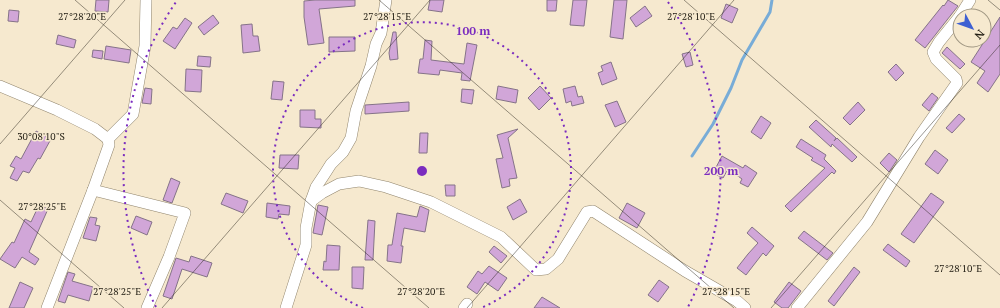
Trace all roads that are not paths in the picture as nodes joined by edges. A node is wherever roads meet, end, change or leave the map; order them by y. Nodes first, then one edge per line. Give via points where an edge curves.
1 (146, 0) edge
2 (386, 0) edge
3 (952, 26) edge
4 (0, 86) edge
5 (108, 140) junction
6 (93, 190) junction
7 (311, 201) junction
8 (47, 308) edge
9 (147, 308) edge
10 (286, 308) edge
11 (745, 308) edge
12 (797, 308) edge

1 - 5 street via 145,46 133,114
2 - 7 street via 381,33 356,111 351,138 316,187
3 - 12 street via 933,52 936,60 957,83 919,137 867,222
4 - 5 street via 57,110 95,129
5 - 6 street via 109,145
6 - 8 street
6 - 9 street via 185,213
7 - 10 street via 306,245
7 - 11 street via 339,184 358,181 386,187 432,202 501,237 536,270 546,269 558,259 588,212 593,211

